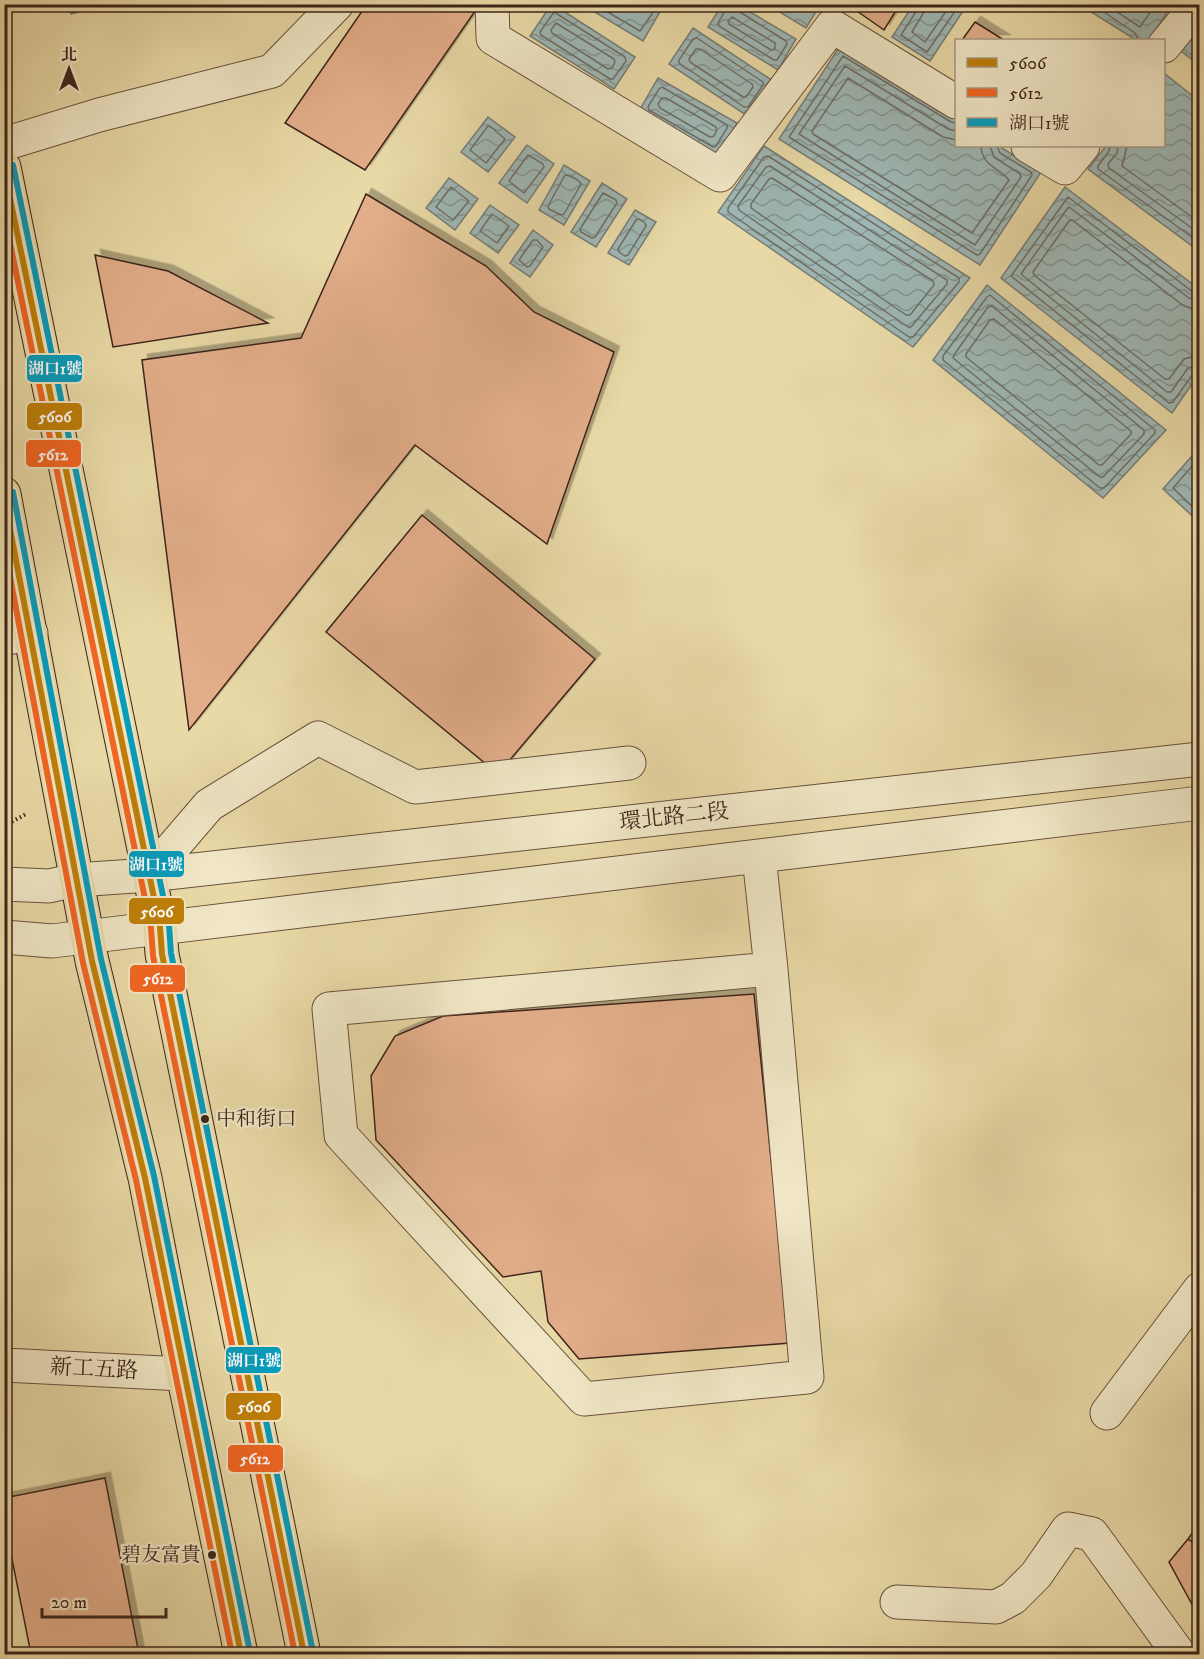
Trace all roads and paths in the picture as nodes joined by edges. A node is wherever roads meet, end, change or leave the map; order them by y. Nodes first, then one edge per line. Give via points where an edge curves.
1 (337, 4) edge
2 (492, 4) edge
3 (1198, 4) edge
4 (1165, 45) edge
5 (955, 101) edge
6 (4, 144) edge
7 (1030, 147) edge
8 (1082, 147) edge
9 (4, 167) edge
10 (4, 494) edge
11 (18, 636) edge
12 (1200, 759) edge
13 (629, 763) dead end
14 (1200, 803) edge
15 (30, 812) dead end
16 (4, 826) edge
17 (759, 856) junction
18 (149, 875) junction
19 (76, 880) junction
20 (4, 884) edge
21 (160, 927) junction
22 (88, 936) junction
23 (4, 937) edge
24 (771, 969) junction
25 (1200, 1289) edge
26 (4, 1365) edge
27 (183, 1374) junction
28 (1107, 1413) dead end
29 (897, 1602) dead end
30 (241, 1654) edge
31 (304, 1654) edge
32 (1179, 1654) edge

1 - 6 street via 272,71 99,115
2 - 5 street via 493,38 720,175 832,26
3 - 4 street
7 - 8 street via 1065,168
9 - 18 main road
10 - 11 main road
11 - 19 main road
12 - 18 street, 環北路二段
13 - 18 street via 415,787 318,738 209,806
14 - 17 street
15 - 16 path
17 - 21 street
17 - 24 street
18 - 19 street, 環北路二段
18 - 21 main road
19 - 20 street, 環北路二段 via 49,886
19 - 22 main road
21 - 22 street
21 - 31 main road via 166,976
22 - 23 street via 52,941
22 - 27 main road via 145,1178
24 - 24 street via 807,1377 584,1399 341,1135 329,1009
25 - 28 street
26 - 27 street, 新工五路
27 - 30 main road
29 - 32 street via 996,1606 1013,1598 1036,1575 1068,1529 1092,1534

